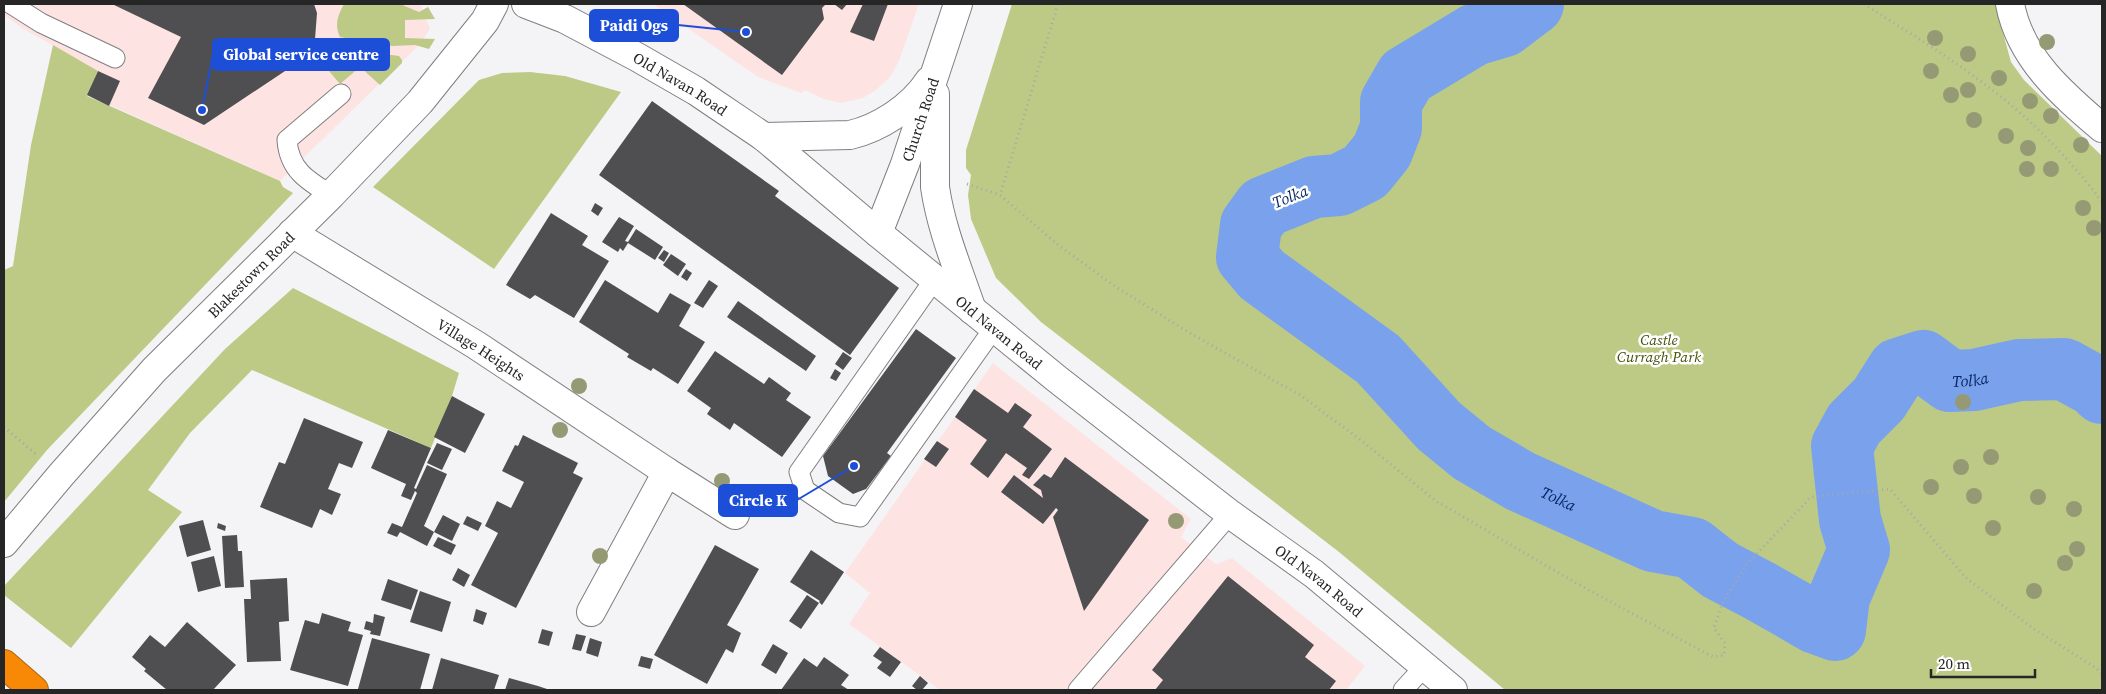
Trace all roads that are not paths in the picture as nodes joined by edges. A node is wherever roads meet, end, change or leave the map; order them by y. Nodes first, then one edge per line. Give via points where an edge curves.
1 (11, 4) edge
2 (494, 4) edge
3 (958, 4) edge
4 (2010, 4) edge
5 (531, 5) edge
6 (115, 58) dead end
7 (935, 73) junction
8 (340, 94) dead end
9 (2102, 128) edge
10 (764, 137) junction
11 (331, 195) junction
12 (292, 233) junction
13 (878, 233) junction
14 (934, 280) junction
15 (972, 310) junction
16 (994, 328) junction
17 (667, 472) junction
18 (1230, 514) junction
19 (735, 515) dead end
20 (4, 543) edge
21 (591, 612) dead end
22 (4, 664) edge
23 (1425, 666) junction
24 (34, 690) edge
25 (1078, 690) edge
26 (1403, 690) edge
27 (1453, 690) edge

1 - 6 lane via 41,23
2 - 11 street, Blakestown Road via 485,21 420,102
3 - 7 street, Church Road
4 - 9 street via 2024,44 2039,67
5 - 10 street, Old Navan Road via 566,19 636,57 696,91
7 - 10 street via 917,97 898,112 861,132
7 - 13 street, Church Road
7 - 15 street via 937,200
8 - 11 lane via 287,140 288,153 303,178
10 - 13 street, Old Navan Road
11 - 12 street, Blakestown Road
12 - 17 street, Village Heights via 476,345
12 - 20 street, Blakestown Road via 154,370
13 - 14 street, Old Navan Road
14 - 15 street, Old Navan Road
14 - 16 lane via 799,472 805,490 839,513 860,517
15 - 16 street, Old Navan Road
16 - 18 street, Old Navan Road
17 - 19 street, Village Heights
17 - 21 street
18 - 23 street, Old Navan Road via 1314,574
18 - 25 lane
22 - 24 highway
23 - 26 lane
23 - 27 street, Old Navan Road

